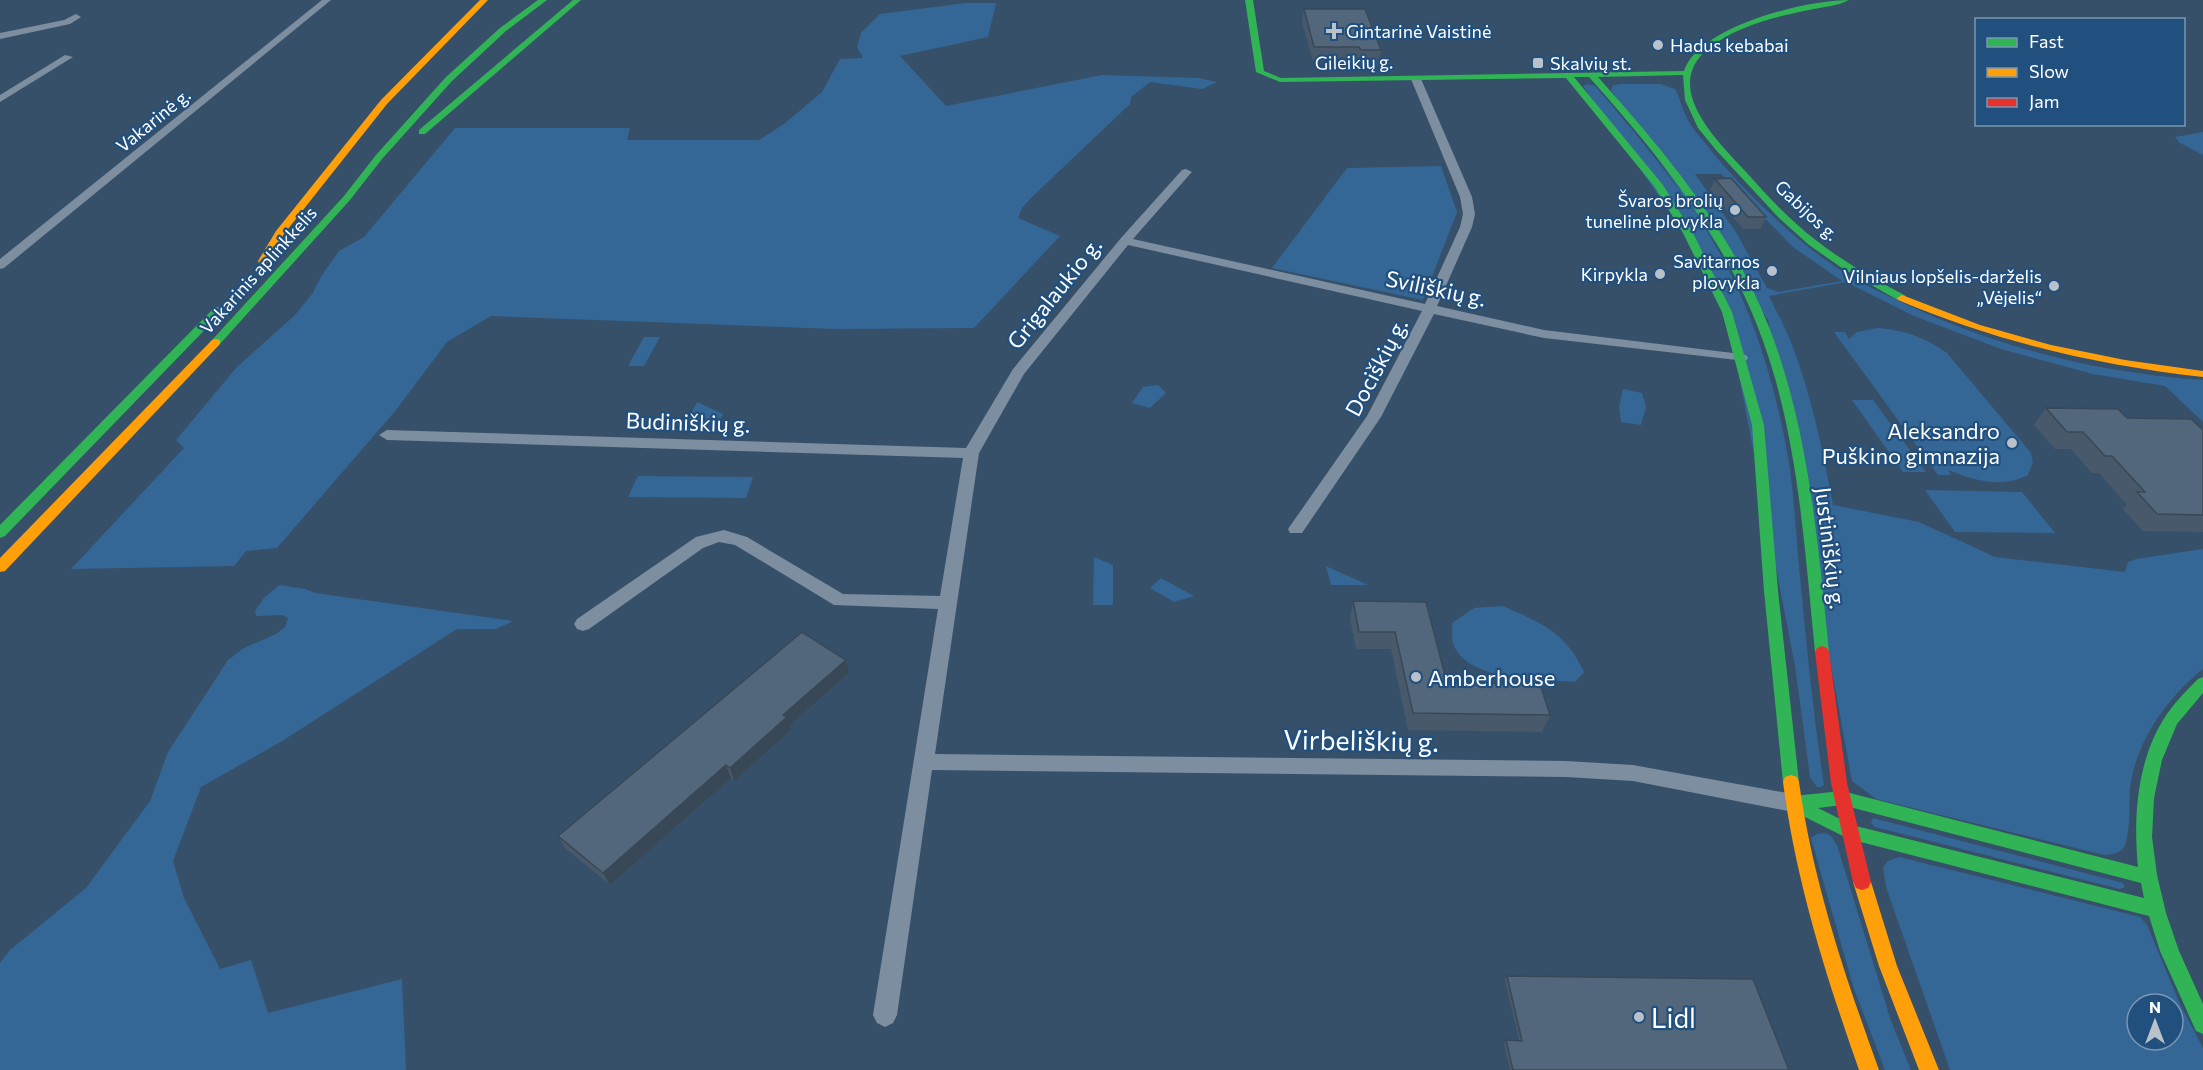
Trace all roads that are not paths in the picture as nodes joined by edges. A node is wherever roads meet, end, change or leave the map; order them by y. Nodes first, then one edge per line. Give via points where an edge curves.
1 (327, 0) edge
2 (484, 0) edge
3 (527, 0) edge
4 (543, 0) edge
5 (577, 0) edge
6 (1249, 0) edge
7 (1845, 0) edge
8 (76, 17) dead end
9 (0, 36) edge
10 (68, 57) dead end
11 (1686, 77) junction
12 (1571, 78) junction
13 (1595, 78) junction
14 (1416, 79) junction
15 (0, 99) edge
16 (367, 150) dead end
17 (1186, 172) dead end
18 (343, 177) dead end
19 (347, 198) junction
20 (1125, 241) junction
21 (6, 255) edge
22 (0, 265) edge
23 (225, 301) dead end
24 (1430, 308) junction
25 (1741, 358) junction
26 (2203, 374) edge
27 (387, 435) dead end
28 (970, 461) junction
29 (1296, 529) dead end
30 (0, 533) edge
31 (0, 567) edge
32 (948, 603) junction
33 (583, 624) dead end
34 (2203, 684) edge
35 (926, 762) junction
36 (1842, 798) junction
37 (1793, 803) junction
38 (1849, 832) junction
39 (2147, 877) junction
40 (2154, 909) junction
41 (885, 1015) dead end
42 (2203, 1024) edge
43 (1869, 1070) edge
44 (1929, 1070) edge

1 - 21 street, Vakarinė g.
2 - 18 main road, Vakarinis aplinkkelis via 384,102 259,265
3 - 16 main road via 458,53
4 - 19 main road, Vakarinis aplinkkelis via 473,53
5 - 19 main road
6 - 14 main road, Gileikių g. via 1260,72 1265,76 1280,80
7 - 11 main road via 1719,38 1701,51
8 - 9 street
10 - 15 street
11 - 13 main road, Gileikių g.
11 - 26 main road, Gabijos g. via 1687,96 1696,118 1722,152 1801,233 1859,274 1923,307 2012,340 2096,361
12 - 13 main road, Gileikių g.
12 - 14 main road, Gileikių g.
12 - 25 main road via 1658,185 1688,233 1726,312
13 - 36 main road, Justiniškių g. via 1678,176 1713,229 1751,298 1776,363 1795,437
14 - 24 street, Dociškių g. via 1462,187 1469,214
17 - 20 street, Grigalaukio g.
19 - 31 main road, Vakarinis aplinkkelis via 238,319
20 - 24 street, Sviliškių g.
20 - 28 street, Grigalaukio g. via 1018,372
21 - 22 street, Vakarinė g.
23 - 30 main road, Vakarinis aplinkkelis
24 - 25 street, Sviliškių g. via 1545,334
24 - 29 street, Dociškių g. via 1364,434
25 - 37 main road via 1758,425
27 - 28 street, Budiniškių g.
28 - 32 street, Grigalaukio g.
32 - 33 street via 840,600 741,541 722,535 703,540
32 - 35 street, Grigalaukio g.
34 - 39 main road via 2171,718 2154,757 2142,811
35 - 37 street, Virbeliškių g. via 1566,769 1633,773
35 - 41 street, Grigalaukio g.
36 - 37 main road
36 - 38 main road, Justiniškių g.
36 - 39 main road
37 - 38 main road
37 - 43 main road via 1817,912
38 - 40 main road
38 - 44 main road, Justiniškių g. via 1875,928
39 - 40 main road
40 - 42 main road via 2174,965

